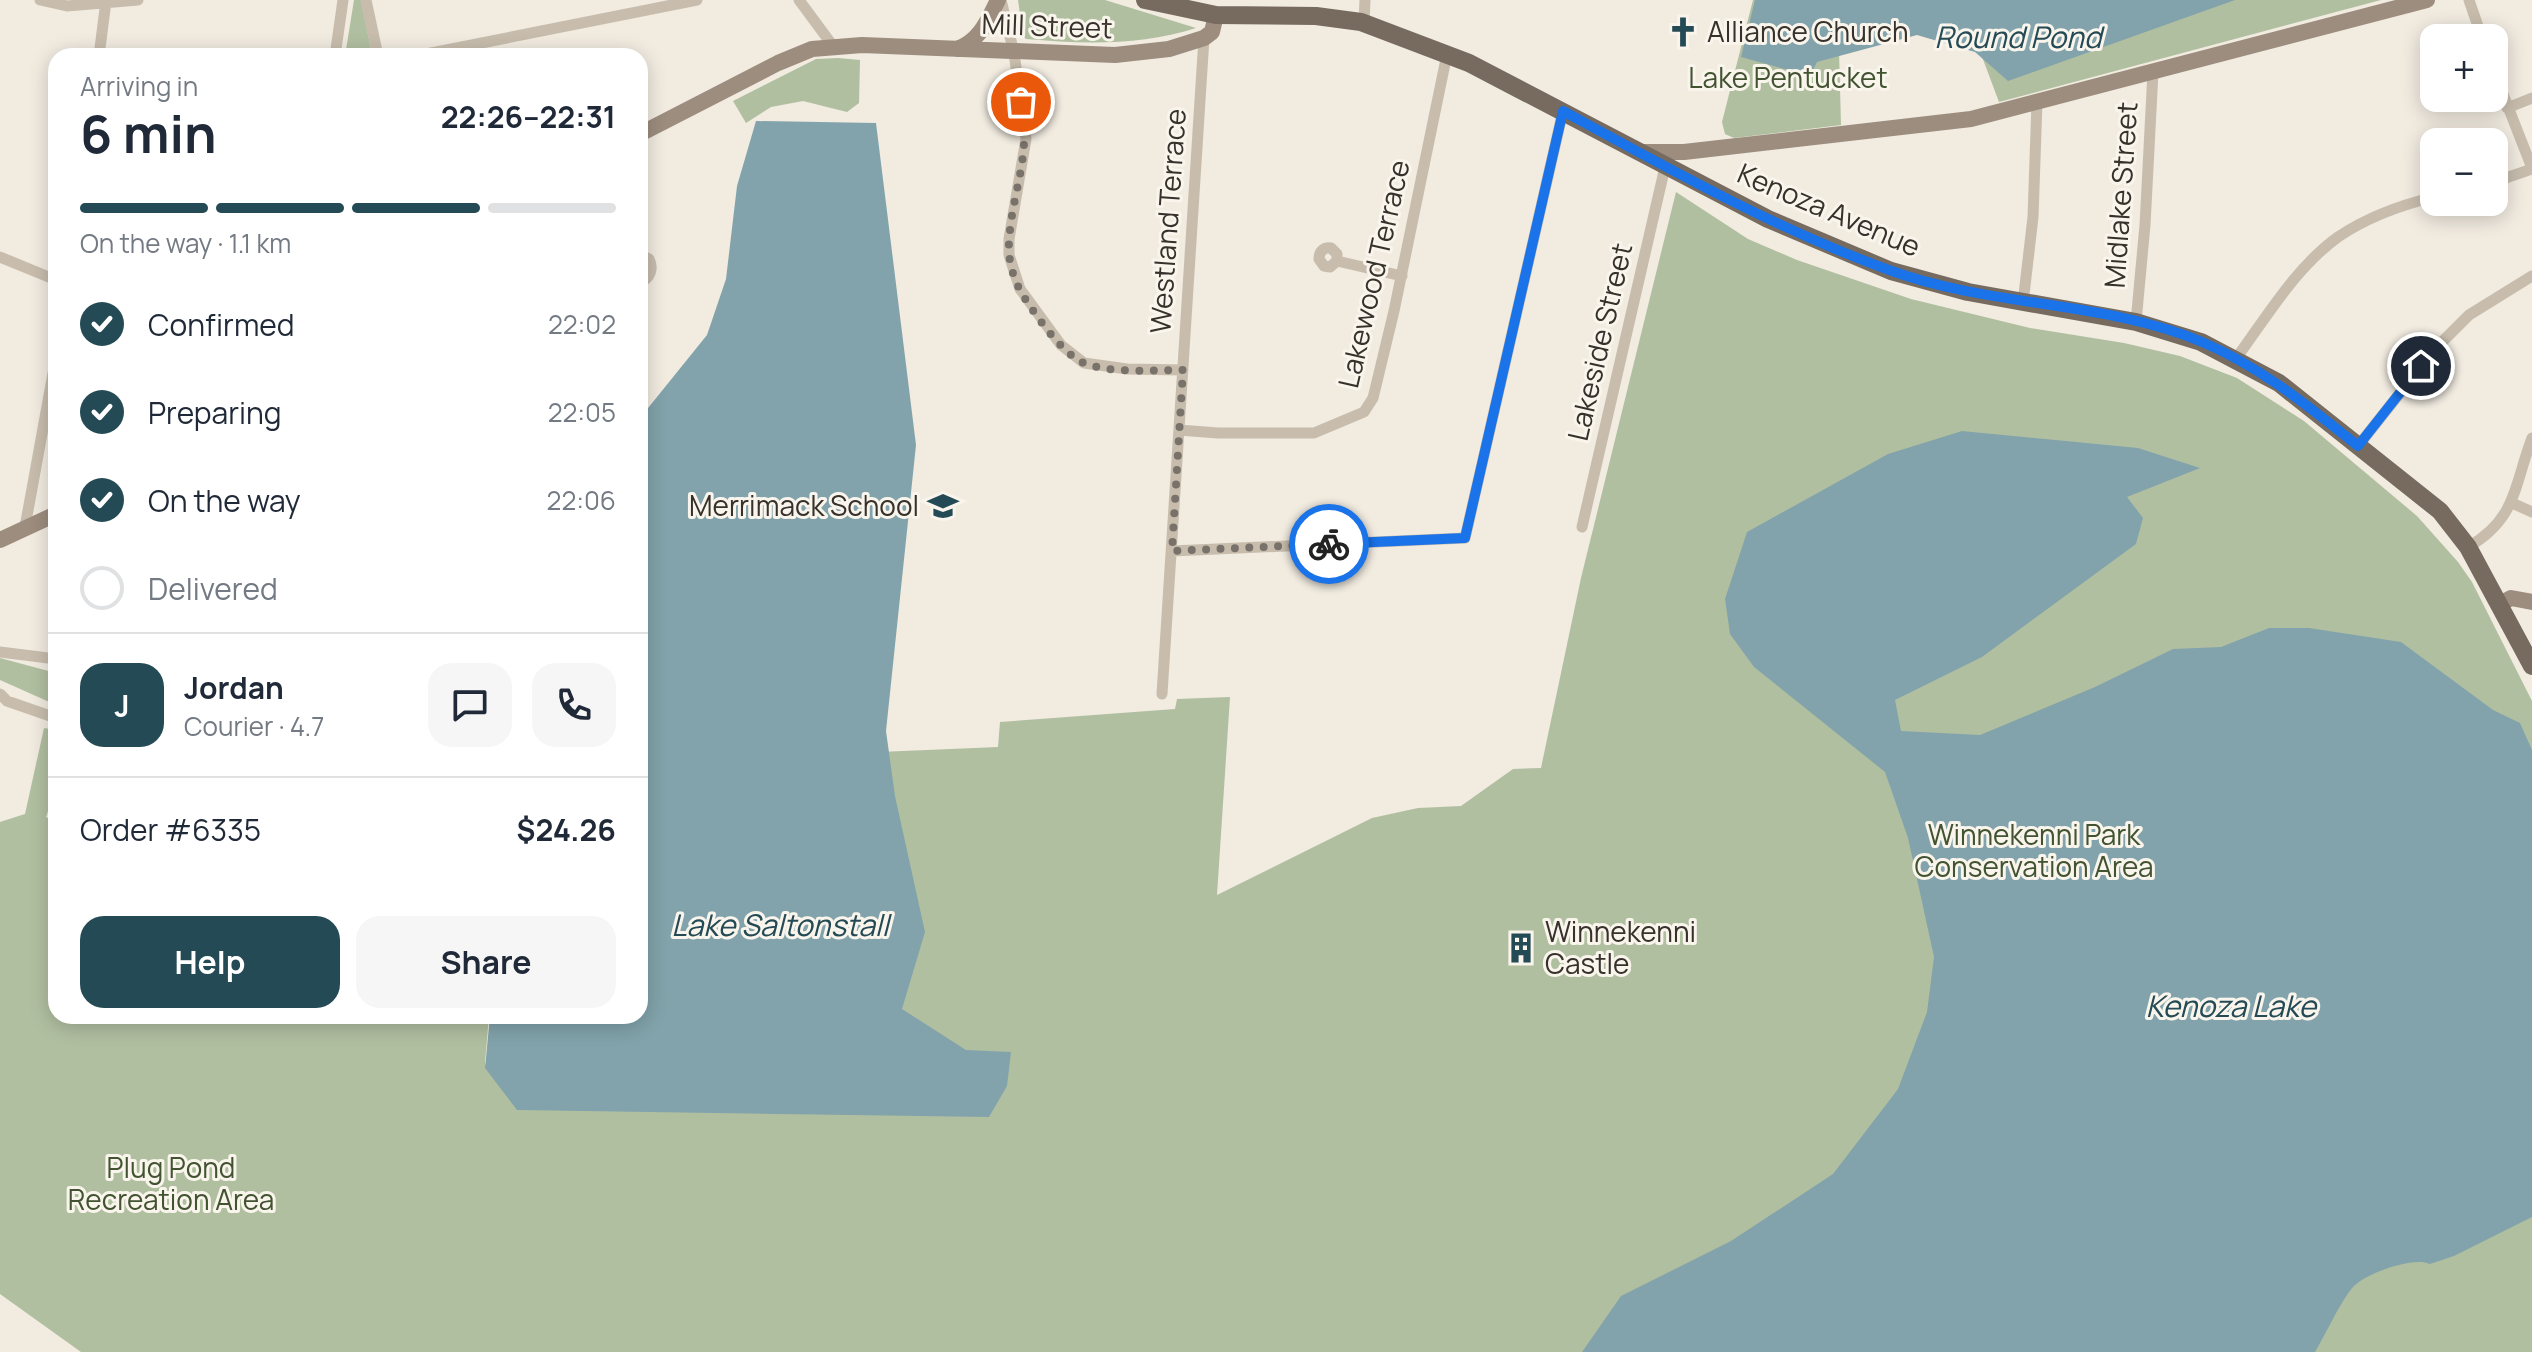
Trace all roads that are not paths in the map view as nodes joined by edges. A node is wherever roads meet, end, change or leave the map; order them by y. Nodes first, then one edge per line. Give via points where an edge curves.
1 (40, 0) edge
2 (138, 0) edge
3 (343, 0) edge
4 (366, 0) edge
5 (697, 0) edge
6 (799, 0) edge
7 (1000, 0) edge
8 (1145, 0) edge
9 (1365, 0) edge
10 (2427, 0) edge
11 (2469, 0) edge
12 (684, 1) edge
13 (106, 2) edge
14 (1216, 15) junction
15 (1364, 23) junction
16 (2477, 24) edge
17 (1204, 38) junction
18 (833, 46) junction
19 (100, 48) edge
20 (336, 48) edge
21 (376, 48) edge
22 (479, 48) edge
23 (957, 50) junction
24 (1014, 53) junction
25 (1447, 54) junction
26 (2153, 72) junction
27 (2532, 98) edge
28 (2037, 102) junction
29 (2508, 108) edge
30 (2508, 110) edge
31 (1563, 111) junction
32 (648, 130) edge
33 (1637, 152) junction
34 (1665, 167) junction
35 (2532, 168) edge
36 (2508, 177) edge
37 (2420, 201) edge
38 (0, 257) edge
39 (648, 258) edge
40 (1337, 261) dead end
41 (1402, 276) junction
42 (2532, 276) edge
43 (48, 277) edge
44 (648, 278) edge
45 (2023, 303) junction
46 (2136, 322) junction
47 (2235, 360) junction
48 (1183, 370) junction
49 (48, 424) edge
50 (1179, 430) junction
51 (2532, 438) edge
52 (2358, 446) junction
53 (2512, 503) junction
54 (2532, 512) edge
55 (48, 517) edge
56 (25, 527) junction
57 (1582, 527) dead end
58 (0, 540) edge
59 (2468, 547) junction
60 (1172, 551) junction
61 (2532, 602) edge
62 (2503, 610) junction
63 (0, 652) edge
64 (48, 658) edge
65 (2532, 666) edge
66 (0, 694) edge
67 (1162, 694) dead end
68 (48, 715) edge

1 - 13 street via 67,6
2 - 13 street
3 - 20 street
4 - 21 street
5 - 12 street
6 - 18 street
7 - 23 main road via 979,35
7 - 24 street
8 - 14 main road, Kenoza Avenue
9 - 15 street
10 - 26 main road
11 - 16 street
12 - 22 street
13 - 19 street
14 - 15 main road, Kenoza Avenue via 1325,16
14 - 17 main road via 1212,32
15 - 25 main road, Kenoza Avenue
17 - 24 main road, Mill Street via 1141,54
17 - 48 street, Westland Terrace
18 - 23 main road, Mill Street
18 - 32 main road, Mill Street via 796,54
23 - 24 main road, Mill Street
24 - 48 street via 1026,139 1009,255 1020,289 1061,345 1084,363
25 - 31 main road, Kenoza Avenue
25 - 41 street, Lakewood Terrace
26 - 28 main road
26 - 46 street, Midlake Street
27 - 29 street
28 - 33 main road via 1971,119 1887,130 1684,152
28 - 45 street via 2033,217
30 - 35 street
31 - 33 main road, Kenoza Avenue
31 - 60 street via 1465,538
33 - 34 main road, Kenoza Avenue
34 - 45 main road, Kenoza Avenue via 1768,219 1891,271
34 - 57 street, Lakeside Street
35 - 36 street
37 - 47 street via 2380,214 2338,237 2301,271
38 - 43 street
39 - 44 street
40 - 41 street
41 - 50 street, Lakewood Terrace via 1373,398 1364,412 1314,433
42 - 52 street via 2469,315
45 - 46 main road, Kenoza Avenue
46 - 47 main road, Kenoza Avenue via 2201,342
47 - 52 main road, Kenoza Avenue via 2279,383
48 - 50 street, Westland Terrace
49 - 56 street
50 - 60 street, Westland Terrace
51 - 53 street
52 - 59 main road, Kenoza Avenue via 2440,511
53 - 54 street
53 - 59 street via 2494,529
55 - 56 main road
56 - 58 main road
59 - 62 main road, Kenoza Avenue
60 - 67 street, Westland Terrace
61 - 62 main road via 2511,598
62 - 65 main road, Kenoza Avenue
63 - 64 street
66 - 68 street

